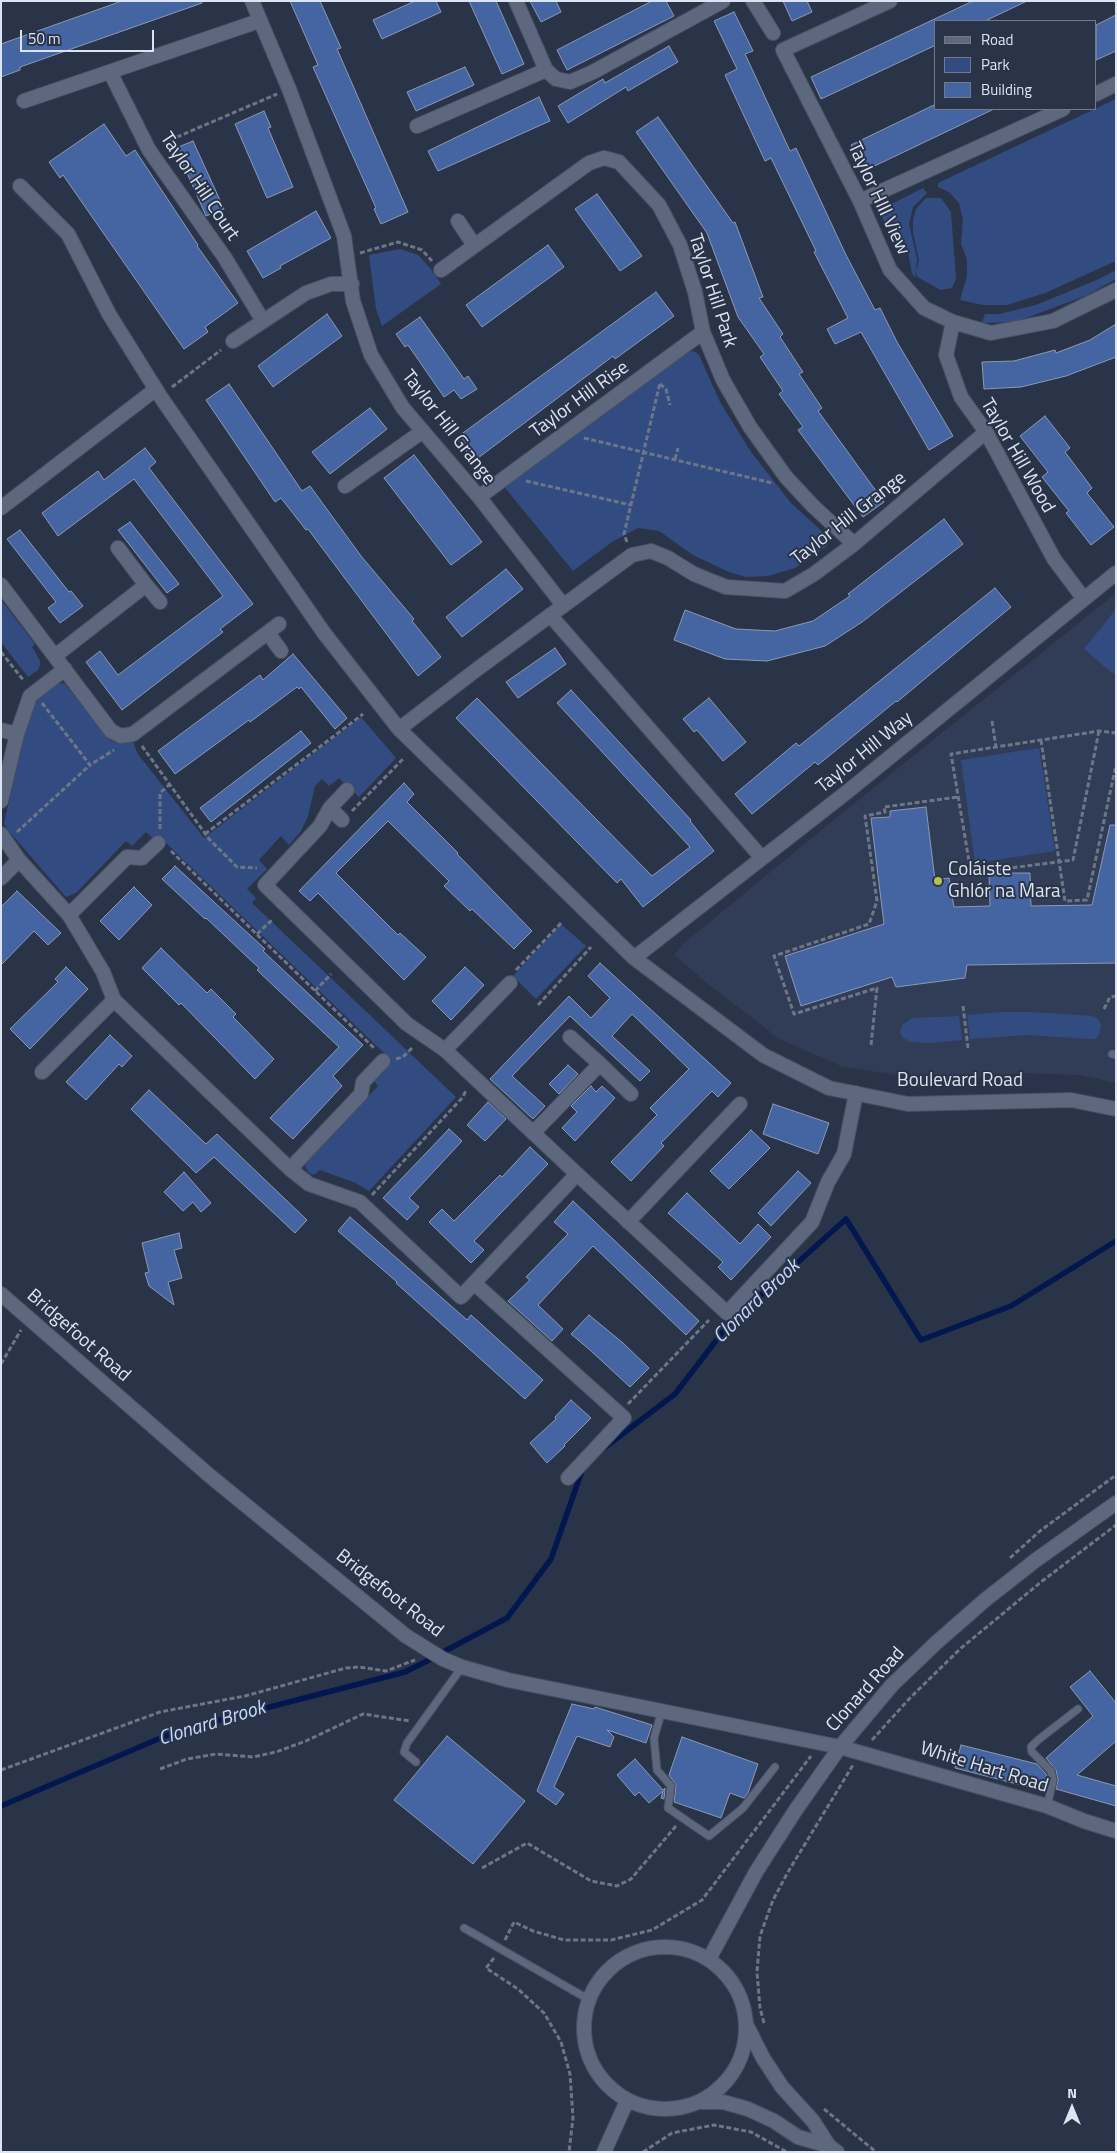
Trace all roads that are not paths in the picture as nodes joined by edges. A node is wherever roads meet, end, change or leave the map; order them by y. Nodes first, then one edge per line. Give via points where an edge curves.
1 (252, 1) edge
2 (516, 1) edge
3 (723, 1) edge
4 (753, 1) edge
5 (890, 1) edge
6 (259, 21) junction
7 (773, 33) dead end
8 (546, 70) junction
9 (110, 72) junction
10 (1116, 84) edge
11 (1097, 94) edge
12 (24, 101) dead end
13 (1061, 110) edge
14 (417, 126) dead end
15 (20, 186) dead end
16 (860, 201) junction
17 (458, 221) dead end
18 (474, 245) junction
19 (441, 270) road end
20 (352, 284) junction
21 (1116, 290) edge
22 (263, 321) junction
23 (953, 322) junction
24 (703, 332) junction
25 (233, 341) road end
26 (158, 392) junction
27 (423, 431) junction
28 (986, 432) junction
29 (345, 486) dead end
30 (479, 497) junction
31 (1, 508) edge
32 (854, 544) junction
33 (118, 548) dead end
34 (1116, 573) edge
35 (1, 585) edge
36 (146, 586) junction
37 (1084, 600) junction
38 (160, 602) dead end
39 (563, 605) junction
40 (550, 615) junction
41 (282, 651) dead end
42 (55, 656) junction
43 (64, 669) junction
44 (400, 729) junction
45 (1, 730) edge
46 (18, 734) junction
47 (347, 790) dead end
48 (1, 801) edge
49 (330, 808) junction
50 (342, 820) road end
51 (4, 838) edge
52 (162, 841) road end
53 (762, 858) junction
54 (19, 860) junction
55 (1, 878) edge
56 (70, 914) junction
57 (634, 958) junction
58 (512, 977) road end
59 (114, 1000) junction
60 (570, 1037) dead end
61 (445, 1050) junction
62 (385, 1059) road end
63 (600, 1064) junction
64 (42, 1072) dead end
65 (856, 1093) junction
66 (631, 1094) dead end
67 (740, 1104) dead end
68 (1116, 1109) edge
69 (533, 1133) junction
70 (290, 1170) junction
71 (577, 1174) junction
72 (628, 1222) junction
73 (474, 1283) junction
74 (1, 1294) edge
75 (568, 1478) dead end
76 (1116, 1503) edge
77 (462, 1667) junction
78 (1078, 1709) dead end
79 (662, 1710) junction
80 (840, 1747) junction
81 (416, 1762) dead end
82 (776, 1767) dead end
83 (1047, 1806) junction
84 (1116, 1831) edge
85 (464, 1928) dead end
86 (709, 1959) junction
87 (588, 1999) junction
88 (747, 2026) junction
89 (627, 2101) junction
90 (701, 2102) junction
91 (833, 2149) edge
92 (604, 2152) edge

1 - 6 street, Taylor Hill Grange
2 - 8 street
3 - 8 street via 570,82 556,79
4 - 7 street
5 - 16 street, Taylor HIll View via 783,50
6 - 9 street
6 - 20 street, Taylor Hill Grange via 289,89 344,236
8 - 14 street
9 - 12 street
9 - 22 street, Taylor Hill Court via 150,150 225,258
10 - 11 street
13 - 16 street
15 - 26 street, Boulevard Road via 68,234 109,314
16 - 23 street, Taylor HIll View via 890,270 924,308
17 - 18 street
18 - 19 street, Taylor Hill Park
18 - 24 street, Taylor Hill Park via 589,163 604,158 619,162 659,205 680,245 696,292
20 - 22 street via 331,284 306,293
20 - 27 street, Taylor Hill Grange via 353,301 371,356 403,408
21 - 23 street, Taylor HIll View via 1053,321 991,334
22 - 25 street
23 - 28 street, Taylor Hill Wood via 946,355 961,397
24 - 30 street, Taylor Hill Rise
24 - 32 street, Taylor Hill Park via 723,380 750,428 786,477
26 - 31 street
26 - 44 street, Boulevard Road via 324,633
27 - 29 street
27 - 30 street, Taylor Hill Grange
28 - 32 street, Taylor Hill Grange
28 - 37 street, Taylor Hill Wood via 1054,559
30 - 39 street, Taylor Hill Grange
32 - 39 street, Taylor Hill Grange via 814,574 785,590 726,587 650,551 632,554
33 - 36 street
34 - 37 street, Taylor Hill Way
35 - 42 street
36 - 38 street
36 - 42 street
37 - 53 street, Taylor Hill Way
39 - 40 street
40 - 44 street
40 - 53 street
41 - 43 street via 273,629 133,734 121,736 115,734
42 - 43 street
43 - 46 street via 34,692 26,704
44 - 57 street, Boulevard Road
45 - 46 street
46 - 48 street
47 - 49 street
49 - 50 street
49 - 61 street via 320,826 265,885 407,1024
51 - 54 street
52 - 56 street via 142,858 127,857
53 - 57 street, Taylor Hill Way
54 - 55 street
54 - 56 street
56 - 59 street via 103,972
57 - 65 street, Boulevard Road via 763,1055 829,1088
58 - 61 street
59 - 64 street
59 - 70 street
60 - 63 street
61 - 69 street
62 - 70 street via 363,1082 361,1094
63 - 66 street
63 - 69 street
65 - 68 street, Boulevard Road via 908,1104 1071,1100
65 - 72 street via 844,1154 828,1182 812,1222 727,1313
67 - 72 street
69 - 71 street
70 - 73 street via 309,1184 360,1202 461,1297
71 - 72 street
71 - 73 street
73 - 75 street via 624,1418
74 - 77 street, Bridgefoot Road via 210,1476 406,1636
76 - 80 street, Clonard Road via 1036,1560 937,1642 892,1685
77 - 79 street, Bridgefoot Road via 508,1680
77 - 81 lane via 407,1743 404,1752
78 - 83 lane via 1031,1747 1032,1752 1052,1771 1053,1782
79 - 80 street, Bridgefoot Road
79 - 82 lane via 654,1738 657,1770 671,1786 668,1808 709,1836 743,1808
80 - 83 street, White Hart Road
80 - 86 street, Clonard Road via 756,1872
83 - 84 street, White Hart Road
85 - 87 lane
86 - 87 street via 687,1950 663,1946 639,1951 618,1961 600,1978
86 - 88 street via 736,1988 744,2006
87 - 89 street via 583,2022 584,2046 593,2068 608,2087
88 - 90 street via 739,2064 716,2093
88 - 91 street via 782,2087
89 - 90 street via 651,2109 676,2110
89 - 92 street
90 - 91 street via 723,2102 748,2109 798,2137

